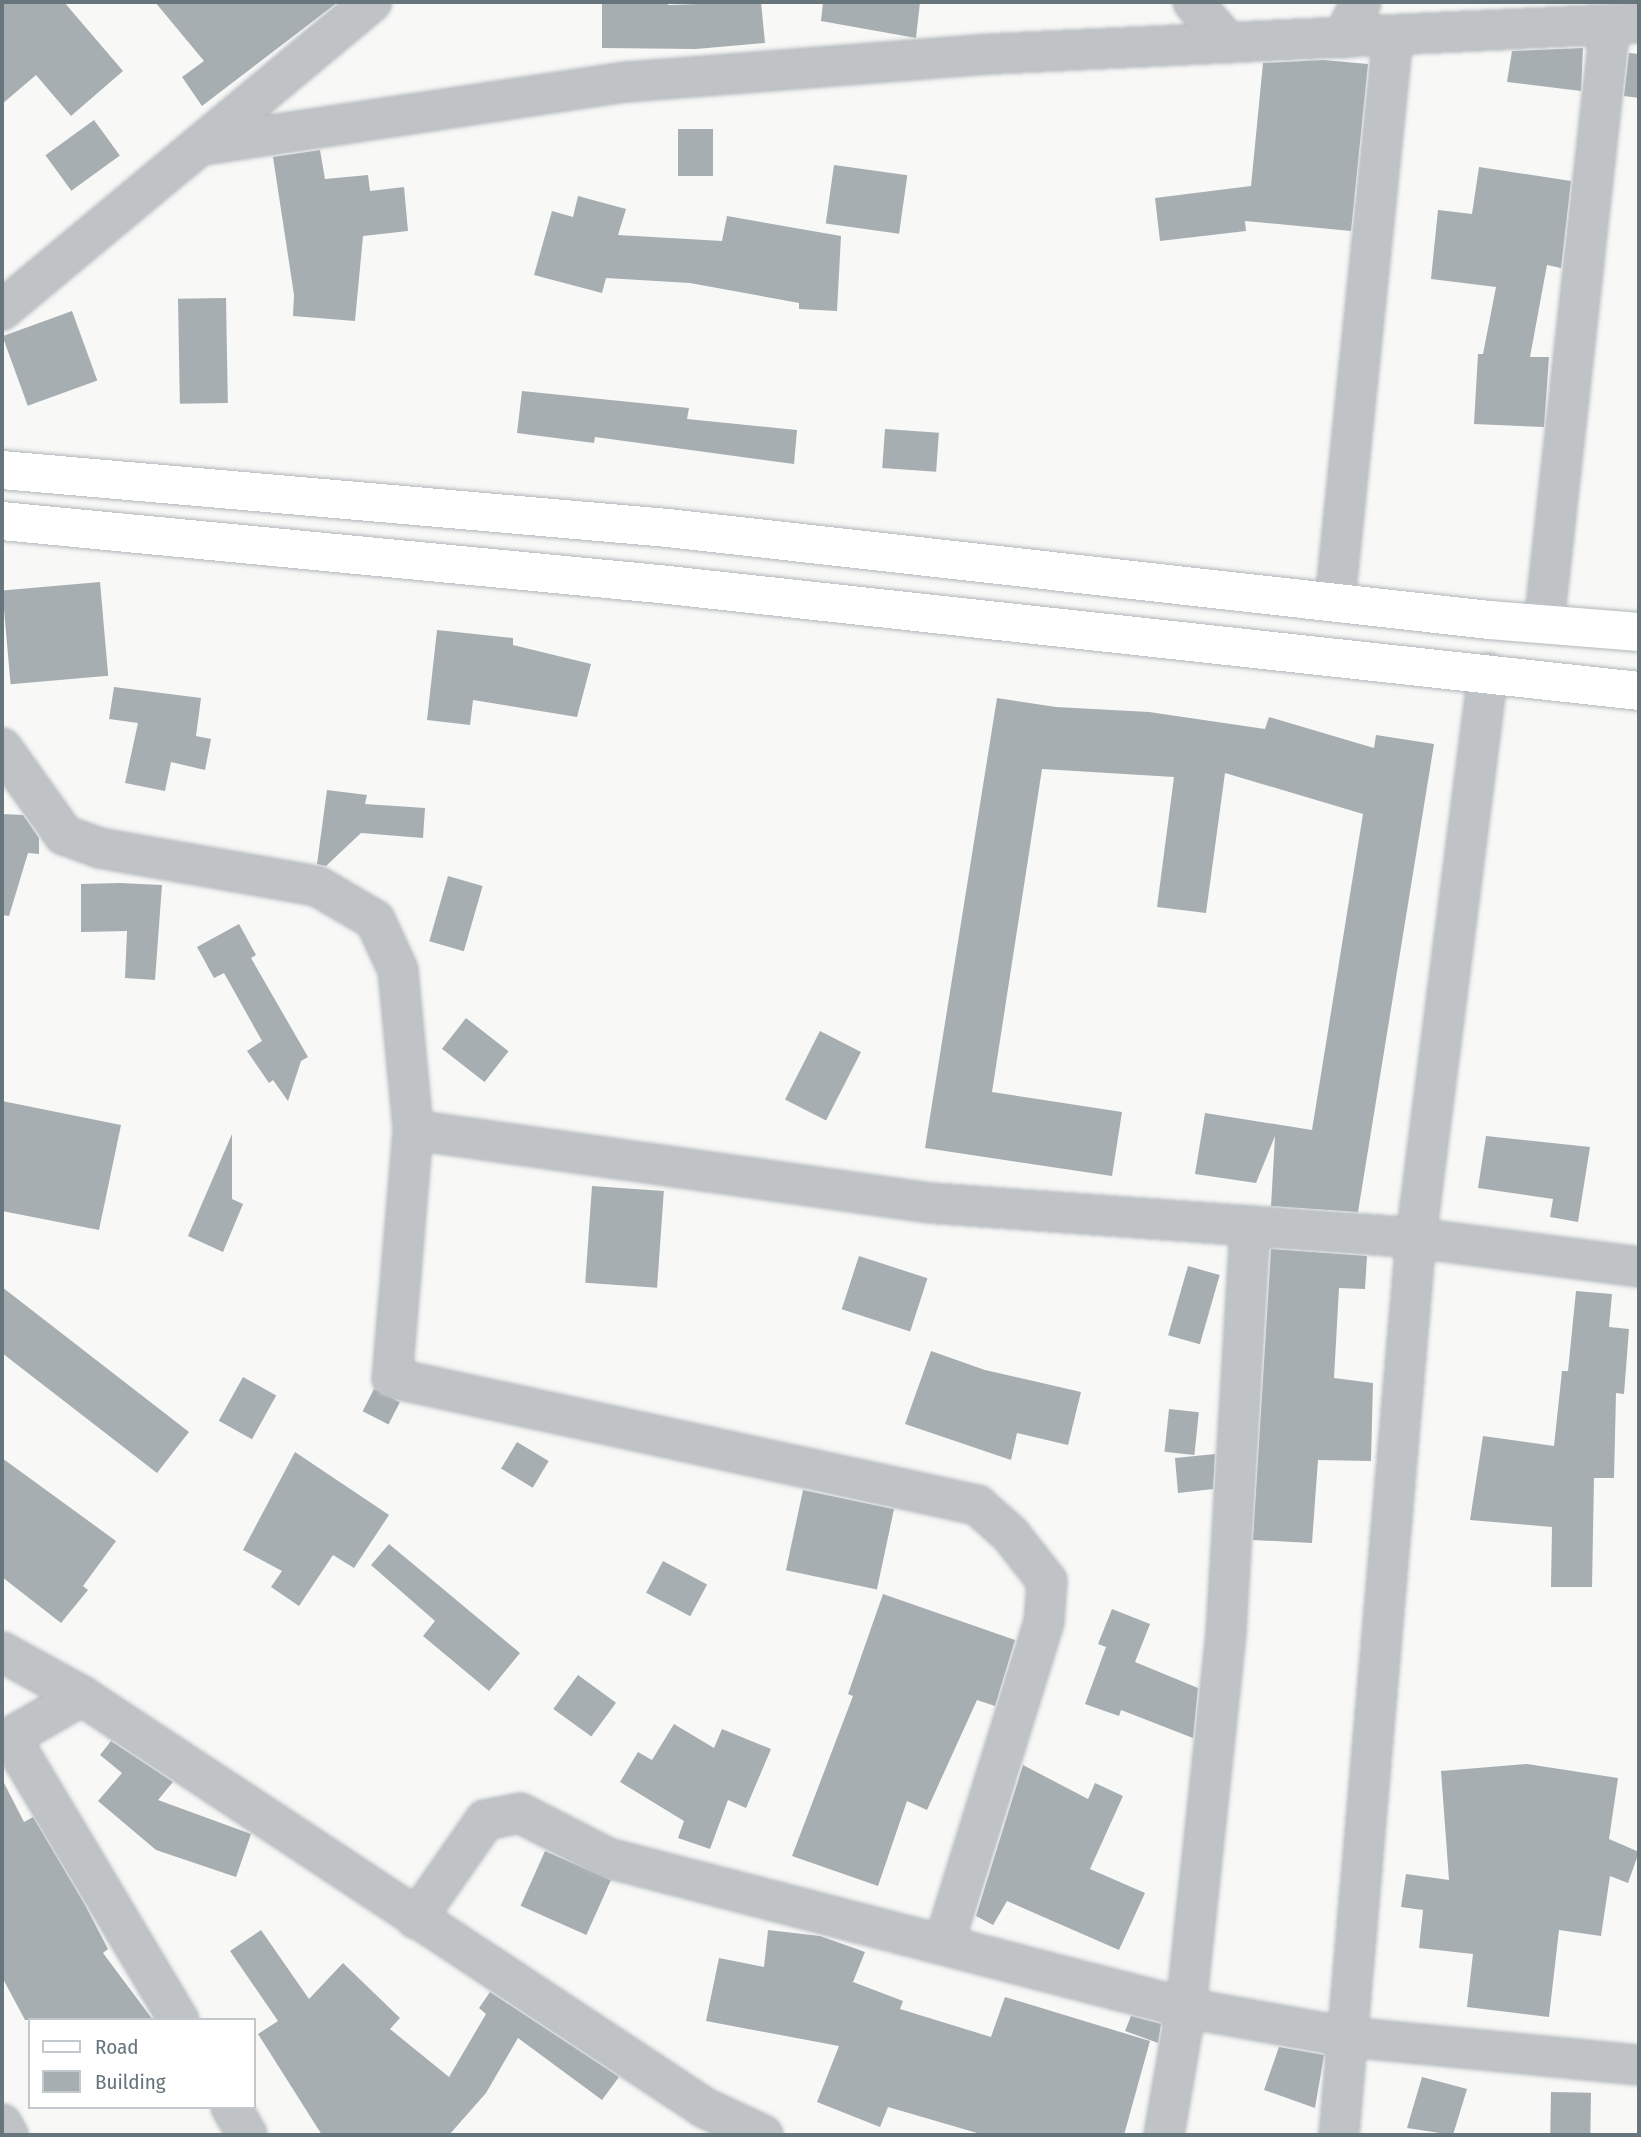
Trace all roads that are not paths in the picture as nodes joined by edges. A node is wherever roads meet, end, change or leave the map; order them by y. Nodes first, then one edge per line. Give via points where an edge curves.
1 (372, 2) edge
2 (1193, 2) edge
3 (1361, 2) edge
4 (1624, 24) edge
5 (1393, 36) junction
6 (1343, 38) junction
7 (1228, 43) junction
8 (204, 145) junction
9 (2, 310) edge
10 (2, 470) edge
11 (2, 521) edge
12 (1335, 601) junction
13 (1544, 624) junction
14 (1639, 632) edge
15 (1488, 673) junction
16 (1639, 691) edge
17 (2, 748) edge
18 (413, 1130) junction
19 (1250, 1226) junction
20 (1416, 1238) junction
21 (1639, 1267) edge
22 (2, 1652) edge
23 (82, 1696) junction
24 (6, 1739) edge
25 (416, 1919) junction
26 (944, 1944) junction
27 (1186, 2008) junction
28 (177, 2018) edge
29 (1348, 2037) junction
30 (1639, 2065) edge
31 (232, 2109) edge
32 (2, 2124) edge
33 (8, 2135) edge
34 (247, 2135) edge
35 (763, 2135) edge
36 (1164, 2135) edge
37 (1339, 2135) edge

1 - 8 street
2 - 7 street
3 - 6 street
4 - 5 street
4 - 13 street
5 - 6 street
5 - 12 street
6 - 7 street
7 - 8 street via 990,54 626,82
8 - 9 street
10 - 12 main road via 668,528
11 - 15 main road via 673,586
12 - 13 main road
13 - 14 main road
15 - 16 main road
15 - 20 street
17 - 18 street via 64,835 99,848 317,886 375,920 398,970
18 - 19 street via 930,1203
18 - 26 street via 392,1378 977,1505 1010,1534 1047,1581 1044,1622
19 - 20 street
19 - 27 street via 1226,1633
20 - 21 street
20 - 29 street
22 - 23 street
23 - 24 street
23 - 25 street
24 - 28 street
25 - 26 street via 485,1820 520,1813 608,1858
25 - 35 street via 705,2108
26 - 27 street
27 - 29 street
27 - 36 street
29 - 30 street
29 - 37 street
31 - 34 street
32 - 33 street

